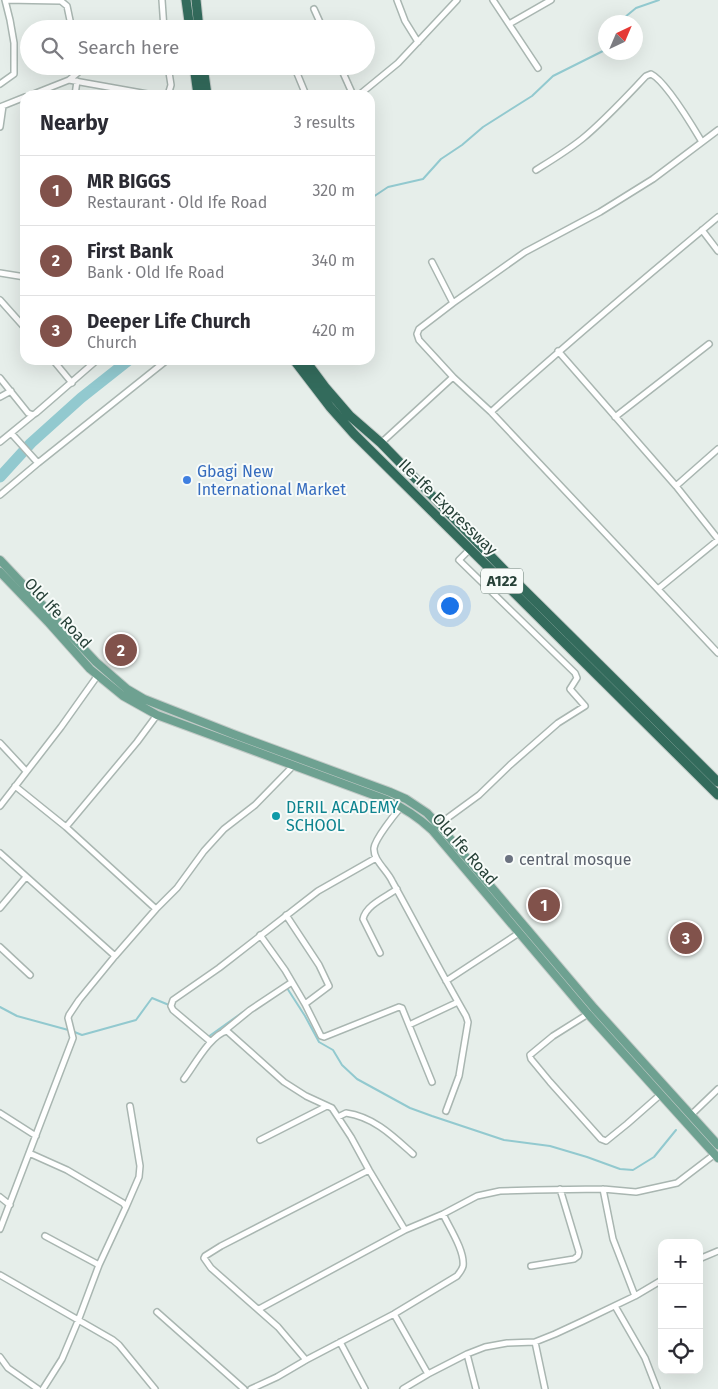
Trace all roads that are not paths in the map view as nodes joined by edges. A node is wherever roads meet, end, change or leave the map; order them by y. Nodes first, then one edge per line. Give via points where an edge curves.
1 (5, 0) edge
2 (162, 0) edge
3 (186, 0) edge
4 (196, 0) edge
5 (397, 0) edge
6 (457, 0) edge
7 (493, 0) edge
8 (551, 0) edge
9 (314, 9) dead end
10 (70, 20) edge
11 (163, 20) edge
12 (189, 20) edge
13 (198, 20) edge
14 (320, 20) edge
15 (509, 24) junction
16 (418, 42) junction
17 (538, 68) dead end
18 (75, 75) edge
19 (169, 75) edge
20 (195, 75) edge
21 (204, 75) edge
22 (298, 75) edge
23 (344, 75) edge
24 (69, 80) junction
25 (77, 81) junction
26 (0, 84) edge
27 (43, 90) edge
28 (76, 90) edge
29 (125, 90) edge
30 (170, 90) edge
31 (197, 90) edge
32 (206, 90) edge
33 (304, 90) edge
34 (351, 90) edge
35 (366, 90) edge
36 (20, 99) edge
37 (1, 106) edge
38 (0, 127) edge
39 (718, 130) edge
40 (702, 142) junction
41 (536, 170) dead end
42 (718, 217) edge
43 (702, 230) junction
44 (718, 252) edge
45 (432, 262) dead end
46 (0, 273) edge
47 (20, 275) edge
48 (0, 300) edge
49 (453, 303) junction
50 (20, 322) edge
51 (709, 344) dead end
52 (558, 352) junction
53 (57, 365) edge
54 (91, 365) edge
55 (161, 365) edge
56 (298, 365) edge
57 (309, 365) edge
58 (453, 377) junction
59 (0, 378) edge
60 (72, 382) junction
61 (11, 391) junction
62 (0, 397) edge
63 (491, 412) junction
64 (33, 415) junction
65 (615, 417) junction
66 (12, 434) junction
67 (0, 442) edge
68 (381, 443) junction
69 (718, 449) edge
70 (36, 462) junction
71 (676, 486) junction
72 (0, 495) edge
73 (718, 539) edge
74 (470, 549) junction
75 (1, 562) edge
76 (0, 572) edge
77 (658, 589) junction
78 (718, 652) edge
79 (98, 675) junction
80 (157, 715) junction
81 (231, 738) junction
82 (0, 743) edge
83 (294, 766) junction
84 (26, 771) junction
85 (718, 782) edge
86 (15, 786) junction
87 (718, 795) edge
88 (0, 806) edge
89 (401, 807) junction
90 (438, 824) junction
91 (66, 827) junction
92 (0, 853) edge
93 (376, 858) junction
94 (26, 877) junction
95 (397, 889) junction
96 (0, 908) edge
97 (156, 909) junction
98 (286, 915) junction
99 (519, 933) junction
100 (260, 936) junction
101 (0, 947) edge
102 (380, 953) dead end
103 (114, 956) junction
104 (556, 970) junction
105 (30, 975) dead end
106 (446, 981) junction
107 (292, 982) junction
108 (458, 1002) junction
109 (305, 1004) junction
110 (588, 1014) junction
111 (409, 1026) junction
112 (222, 1032) junction
113 (211, 1042) junction
114 (184, 1079) dead end
115 (432, 1082) dead end
116 (718, 1089) edge
117 (660, 1094) junction
118 (130, 1106) dead end
119 (327, 1106) junction
120 (446, 1110) dead end
121 (0, 1113) edge
122 (690, 1115) junction
123 (338, 1117) junction
124 (36, 1136) junction
125 (260, 1140) dead end
126 (718, 1145) edge
127 (29, 1154) junction
128 (413, 1154) dead end
129 (716, 1156) edge
130 (369, 1170) junction
131 (560, 1189) junction
132 (603, 1189) junction
133 (0, 1197) edge
134 (10, 1205) junction
135 (126, 1207) junction
136 (443, 1214) junction
137 (0, 1229) edge
138 (405, 1230) junction
139 (45, 1236) dead end
140 (718, 1251) edge
141 (703, 1257) edge
142 (99, 1265) junction
143 (531, 1266) dead end
144 (0, 1275) edge
145 (658, 1282) edge
146 (635, 1296) junction
147 (614, 1306) junction
148 (259, 1309) junction
149 (157, 1312) dead end
150 (394, 1314) junction
151 (78, 1321) junction
152 (340, 1342) junction
153 (535, 1342) junction
154 (467, 1354) junction
155 (0, 1357) edge
156 (306, 1360) junction
157 (428, 1374) junction
158 (407, 1388) edge
159 (38, 1389) edge
160 (43, 1389) edge
161 (155, 1389) edge
162 (244, 1389) edge
163 (251, 1389) edge
164 (365, 1389) edge
165 (476, 1389) edge
166 (545, 1389) edge
167 (657, 1389) edge

1 - 10 street via 61,1 67,6
1 - 26 street via 14,43 14,74
2 - 11 street
3 - 12 highway
4 - 13 highway
5 - 16 street
6 - 16 street
7 - 15 street
8 - 15 street
9 - 14 street
15 - 17 street
16 - 35 street
18 - 24 street
19 - 30 street
20 - 31 highway
21 - 32 highway
22 - 33 street
23 - 34 street
24 - 25 street
24 - 27 street
25 - 28 street
25 - 29 street
36 - 37 street
37 - 38 street
39 - 40 street
40 - 41 street via 669,93 651,74 581,139
40 - 49 street via 653,179 525,252
42 - 43 street
43 - 44 street
43 - 52 street
45 - 49 street
46 - 47 street
48 - 50 street
49 - 58 street via 417,334
51 - 65 street
52 - 63 street
52 - 65 street
53 - 60 street
54 - 60 street
55 - 70 street
56 - 74 highway, Ile-Ife Expressway / A122 via 354,434
57 - 68 highway, Ile-Ife Expressway / A122 via 350,416
58 - 63 street
58 - 68 street
59 - 61 street
60 - 64 street
61 - 62 street
61 - 64 street
63 - 77 street
64 - 66 street
65 - 71 street
66 - 67 street
66 - 70 street
68 - 85 highway, Ile-Ife Expressway / A122
69 - 71 street
70 - 72 street
71 - 73 street
73 - 77 street
74 - 87 highway, Ile-Ife Expressway / A122
74 - 90 street via 459,560 575,673 577,678 570,689 585,706 558,723 479,795
75 - 81 main road, Old Ife Road via 96,662 128,689
76 - 79 main road, Old Ife Road
77 - 78 street
79 - 80 main road, Old Ife Road via 122,696
79 - 84 street
80 - 81 main road, Old Ife Road
80 - 91 street
81 - 83 main road, Old Ife Road
81 - 90 main road, Old Ife Road via 390,792 423,810
82 - 84 street
83 - 89 main road, Old Ife Road
83 - 97 street via 255,805 224,829
84 - 86 street
86 - 88 street
86 - 91 street
89 - 93 street via 376,840
89 - 99 main road, Old Ife Road via 432,830
90 - 104 main road, Old Ife Road
91 - 97 street
92 - 94 street
93 - 95 street
93 - 98 street via 318,891
94 - 96 street
94 - 103 street
95 - 102 street via 364,915 363,920
95 - 106 street
97 - 103 street
98 - 100 street
98 - 109 street via 329,986
99 - 104 main road, Old Ife Road
99 - 106 street
100 - 107 street
100 - 113 street via 173,1000 170,1006
101 - 105 street
103 - 124 street via 69,1015 73,1038
104 - 110 main road, Old Ife Road
104 - 122 main road, Old Ife Road
106 - 108 street
107 - 109 street
107 - 112 street
108 - 111 street
108 - 120 street via 468,1022 459,1076
109 - 111 street via 318,1032 324,1037 399,1007
110 - 117 main road, Old Ife Road
110 - 117 street via 552,1036 530,1056 601,1139 606,1142
111 - 115 street
112 - 113 street
112 - 119 street via 227,1031 284,1082
113 - 114 street
116 - 122 street
117 - 129 main road, Old Ife Road
118 - 135 street via 140,1166 139,1177
119 - 123 street
119 - 125 street
121 - 124 street
122 - 126 main road, Old Ife Road
123 - 128 street via 346,1113 364,1117
123 - 130 street
124 - 127 street
127 - 134 street
127 - 135 street via 67,1170
129 - 132 street via 678,1183 636,1192
130 - 138 street
130 - 148 street via 205,1256 211,1268
131 - 132 street
131 - 136 street via 490,1192
131 - 143 street via 578,1256
132 - 146 street via 613,1239
133 - 134 street
134 - 137 street
135 - 142 street
136 - 138 street
136 - 150 street via 462,1257 461,1271 452,1280
138 - 148 street
139 - 142 street
140 - 141 street
142 - 151 street
144 - 151 street
145 - 146 street
146 - 147 street
147 - 153 street
147 - 167 street via 645,1358
148 - 156 street
149 - 162 street
150 - 152 street
150 - 157 street
151 - 160 street via 62,1359
151 - 161 street via 119,1345
152 - 156 street
152 - 164 street
153 - 154 street via 492,1345
153 - 166 street
154 - 157 street
154 - 165 street
155 - 159 street via 8,1368
156 - 163 street
157 - 158 street

